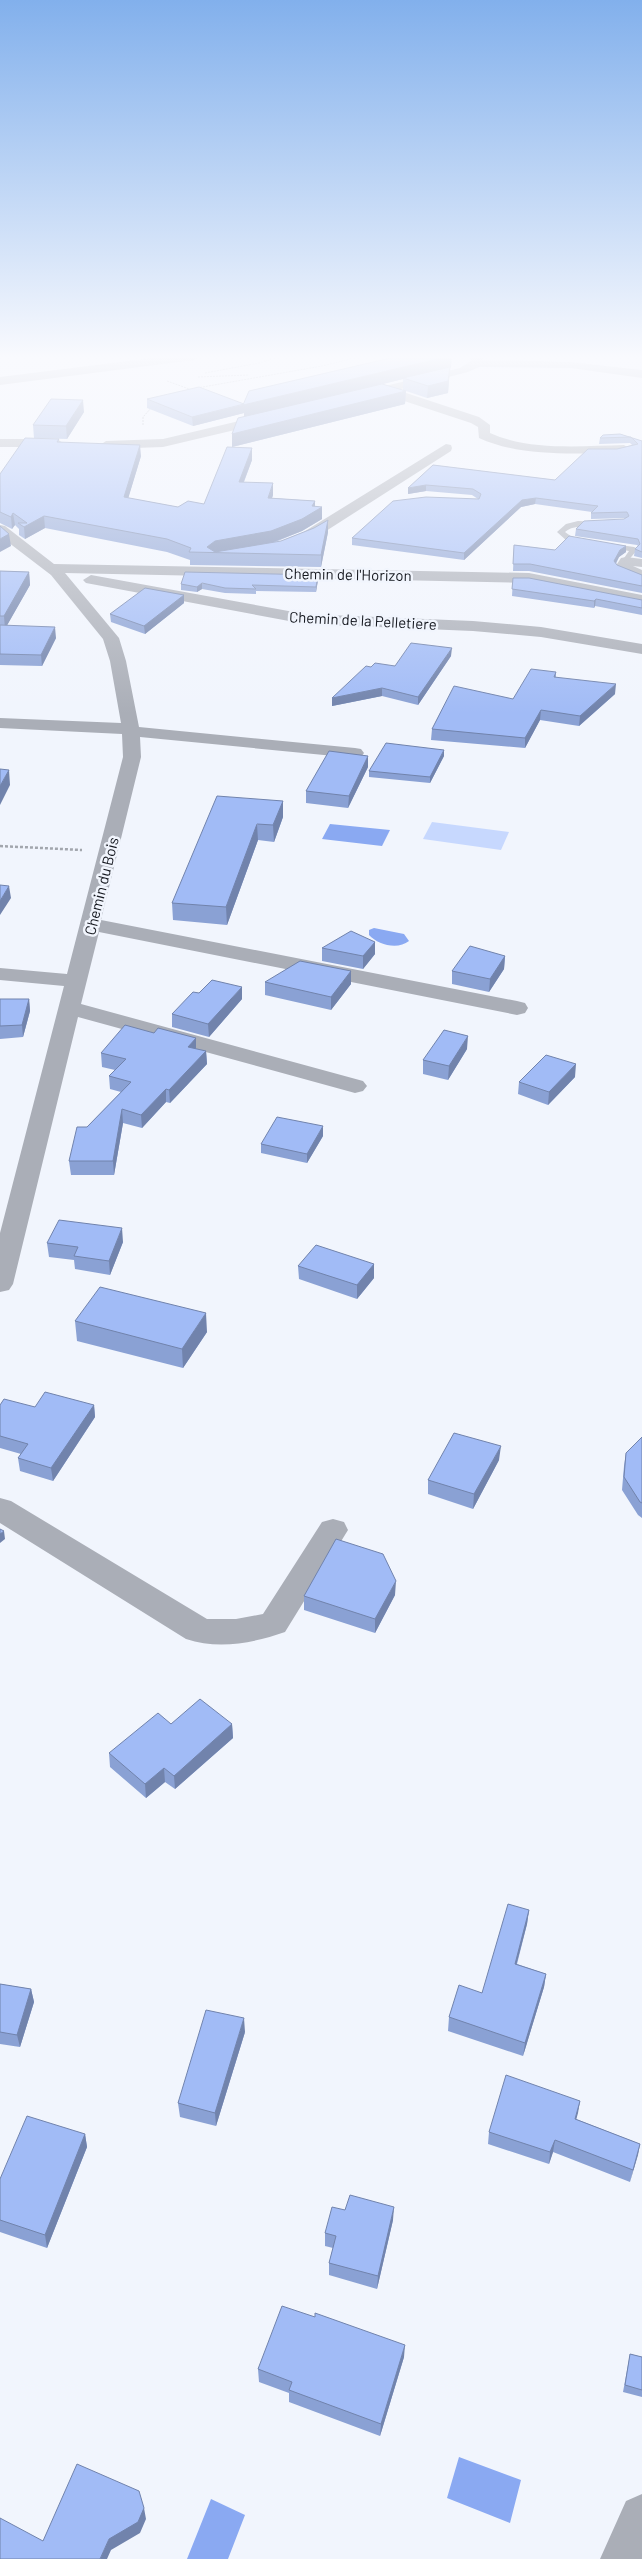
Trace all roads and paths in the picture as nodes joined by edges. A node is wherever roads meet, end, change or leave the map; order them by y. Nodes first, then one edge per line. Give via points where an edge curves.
1 (404, 475) edge
2 (388, 502) dead end
3 (352, 509) junction
4 (608, 523) edge
5 (0, 529) edge
6 (281, 546) edge
7 (227, 558) edge
8 (626, 561) junction
9 (642, 563) edge
10 (54, 570) junction
11 (142, 570) junction
12 (642, 576) edge
13 (642, 600) edge
14 (642, 648) edge
15 (0, 723) edge
16 (131, 730) junction
17 (355, 753) edge
18 (0, 846) edge
19 (109, 852) junction
20 (91, 924) junction
21 (0, 974) edge
22 (76, 981) junction
23 (70, 1008) junction
24 (517, 1008) dead end
25 (355, 1086) dead end
26 (0, 1284) edge
27 (0, 1510) edge
28 (333, 1530) dead end
29 (642, 2517) edge
30 (623, 2559) edge

1 - 3 street
2 - 3 street
3 - 6 street via 308,536
4 - 8 lane via 571,524 562,532 570,539 634,549
5 - 10 street, Chemin du Bois
7 - 11 street
8 - 9 street
8 - 12 street via 622,567
10 - 11 street, Chemin de l'Horizon
10 - 14 street, Chemin de la Pelletiere via 126,588 305,619 473,626 541,632
10 - 16 street, Chemin du Bois via 111,638
11 - 13 street, Chemin de l'Horizon via 529,578
15 - 16 street
16 - 17 street
16 - 19 street, Chemin du Bois via 129,774
18 - 19 path
19 - 20 street, Chemin du Bois
20 - 22 street, Chemin du Bois
20 - 24 street
21 - 22 street
22 - 23 street, Chemin du Bois
23 - 25 street
23 - 26 street, Chemin du Bois
27 - 28 street via 197,1630 220,1633 241,1632 274,1623
29 - 30 street

